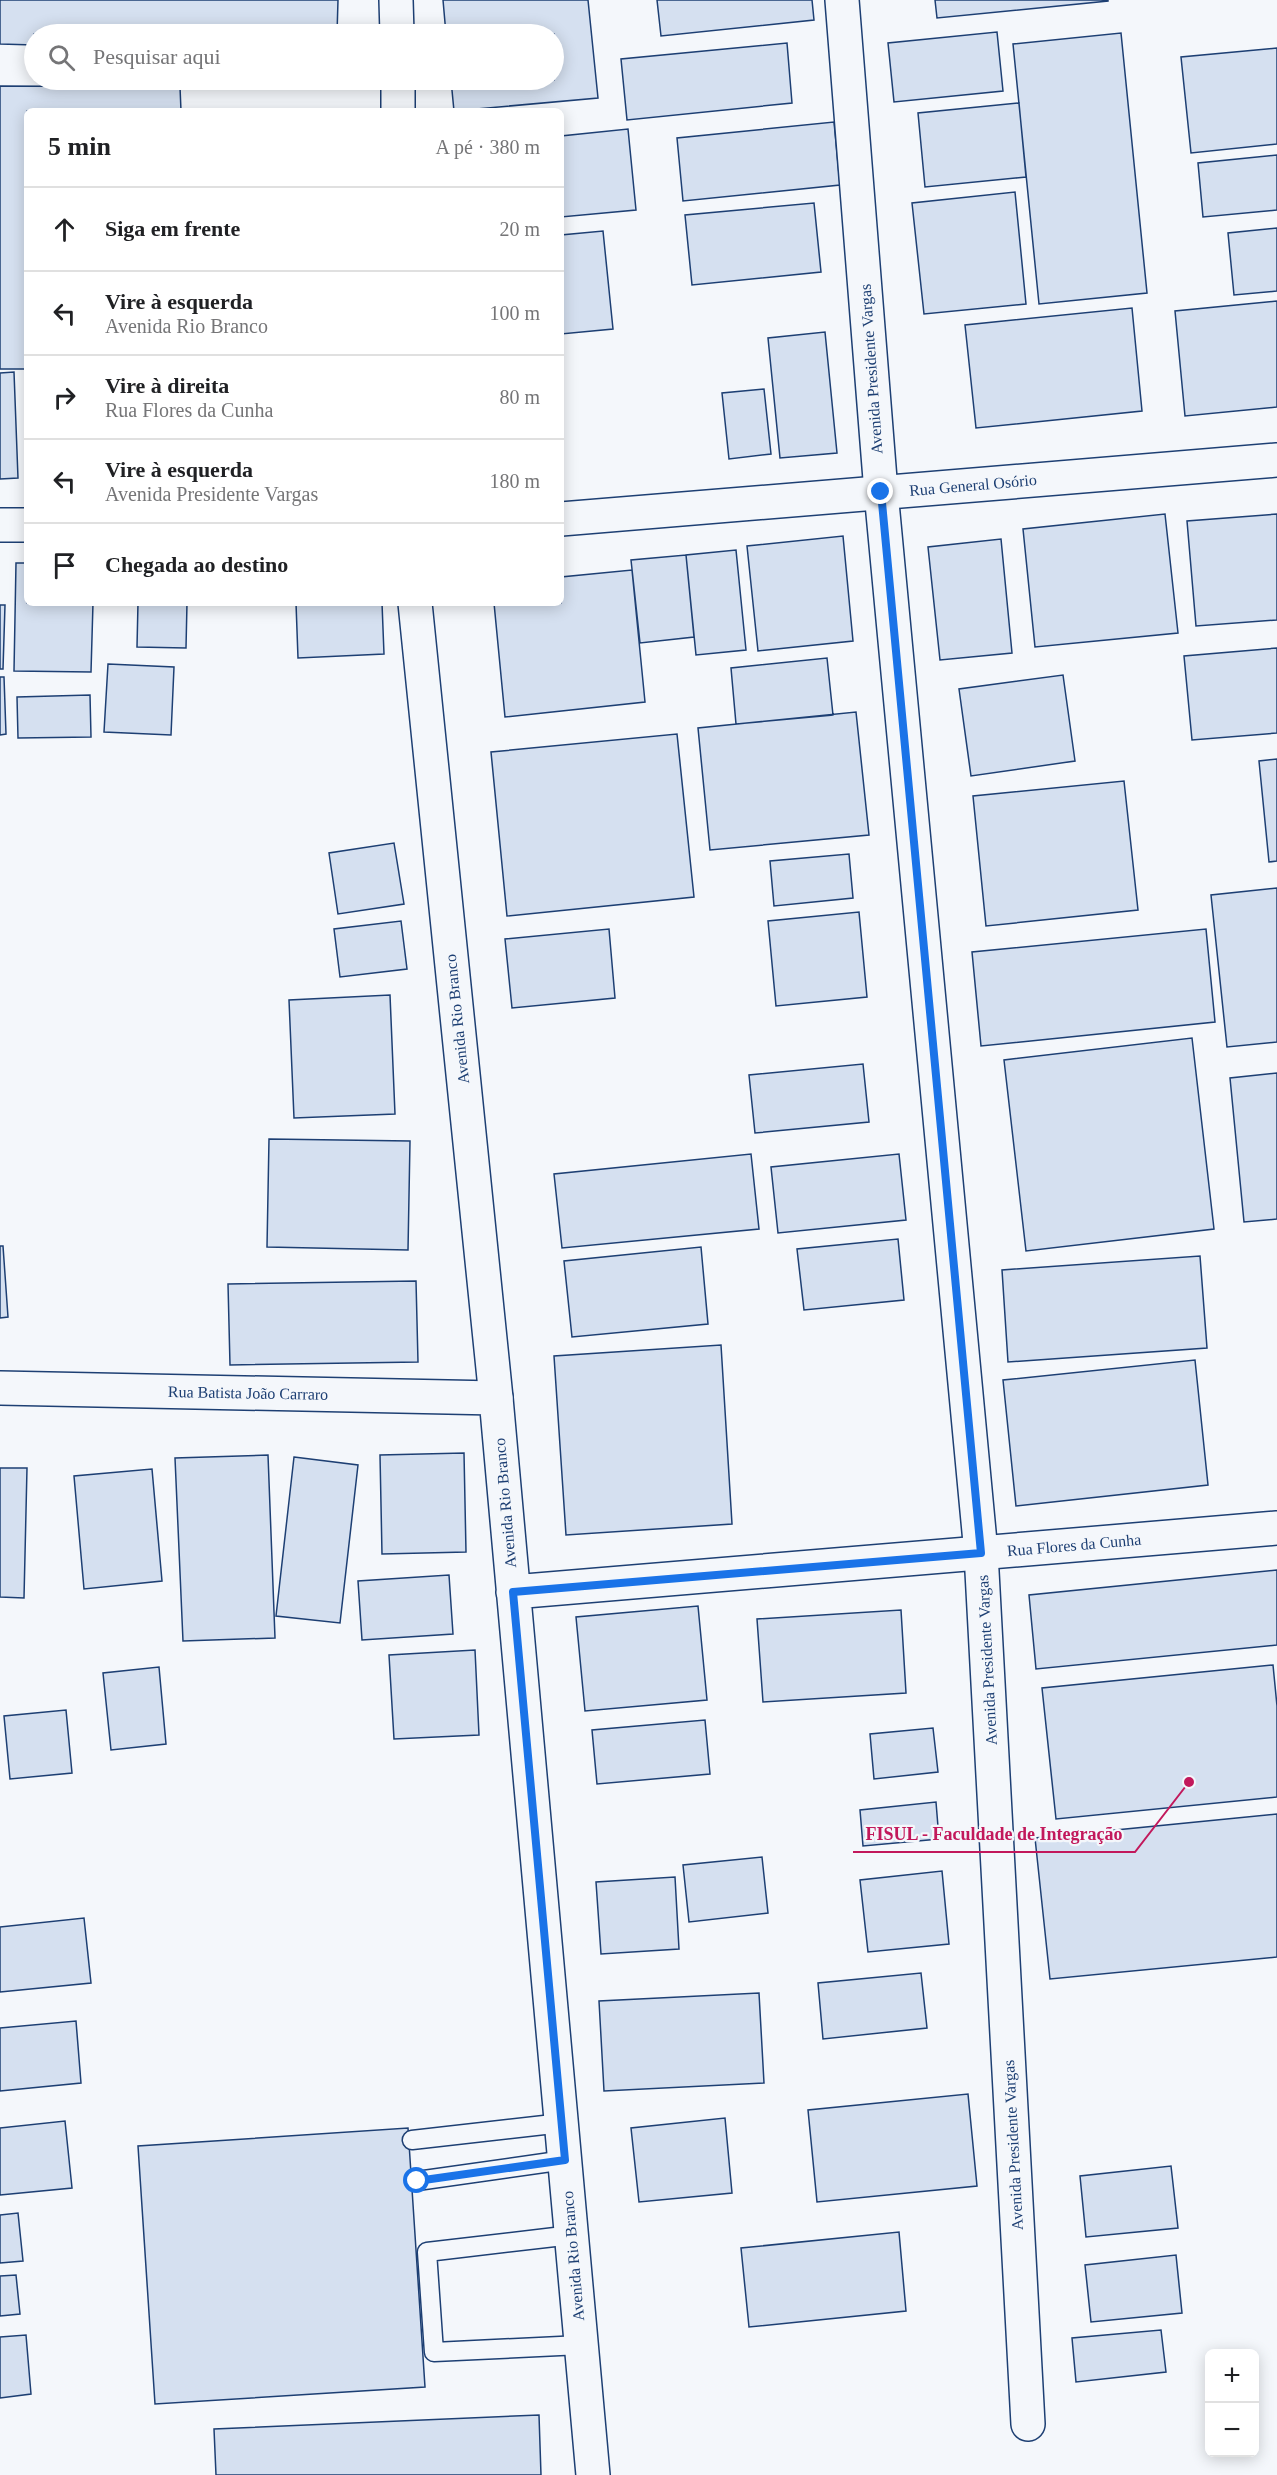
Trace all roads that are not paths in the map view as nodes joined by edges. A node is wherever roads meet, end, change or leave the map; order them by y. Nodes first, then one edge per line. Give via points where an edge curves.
1 (396, 0) edge
2 (842, 0) edge
3 (397, 24) edge
4 (398, 90) edge
5 (398, 108) edge
6 (1277, 460) edge
7 (881, 492) junction
8 (564, 519) edge
9 (0, 525) edge
10 (24, 525) edge
11 (415, 606) edge
12 (0, 1388) edge
13 (496, 1398) junction
14 (1277, 1528) edge
15 (981, 1553) junction
16 (513, 1592) junction
17 (562, 2123) junction
18 (412, 2140) dead end
19 (565, 2160) junction
20 (417, 2181) dead end
21 (572, 2235) junction
22 (581, 2345) junction
23 (1028, 2424) dead end
24 (593, 2475) edge

1 - 3 street
2 - 7 street, Avenida Presidente Vargas
4 - 5 street
6 - 7 street, Rua General Osório
7 - 8 street, Rua General Osório
7 - 15 street, Avenida Presidente Vargas
9 - 10 street
11 - 13 street, Avenida Rio Branco
12 - 13 street, Rua Batista João Carraro
13 - 16 street, Avenida Rio Branco
14 - 15 street, Rua Flores da Cunha
15 - 16 street, Rua Flores da Cunha
15 - 23 street, Avenida Presidente Vargas
16 - 17 street, Avenida Rio Branco
17 - 18 lane
17 - 19 street, Avenida Rio Branco
19 - 20 lane
19 - 21 street, Avenida Rio Branco
21 - 22 street, Avenida Rio Branco
21 - 22 lane via 427,2252 434,2352
22 - 24 street, Avenida Rio Branco

